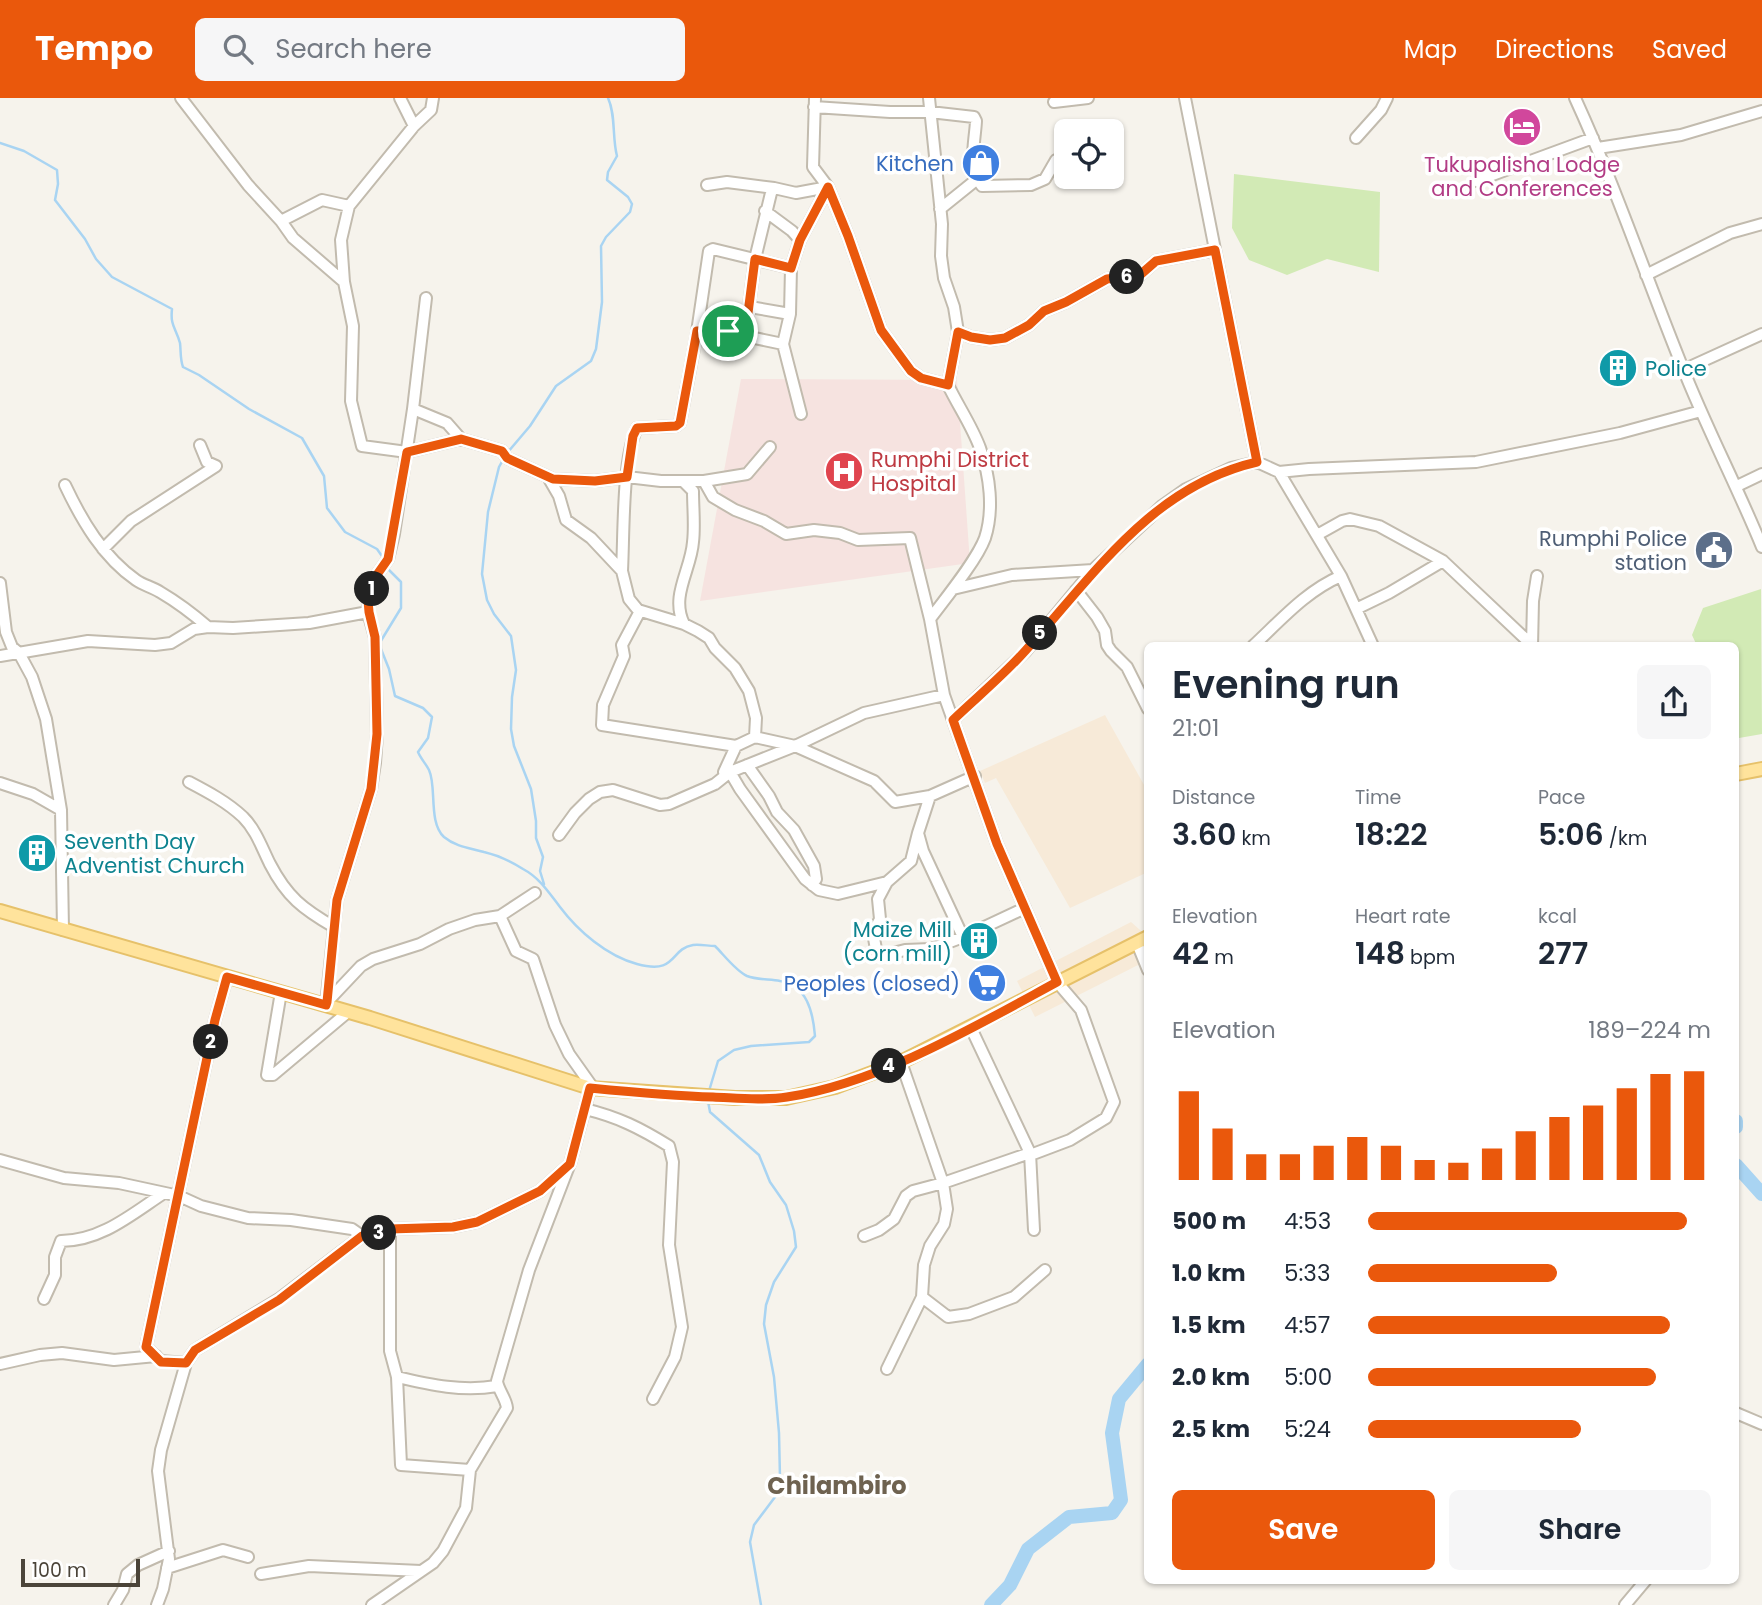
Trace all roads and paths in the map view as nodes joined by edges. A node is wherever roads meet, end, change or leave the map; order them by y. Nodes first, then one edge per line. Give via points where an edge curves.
1 (181, 98) edge
2 (400, 98) edge
3 (433, 98) edge
4 (929, 98) edge
5 (1088, 98) edge
6 (1185, 98) edge
7 (1387, 98) edge
8 (1574, 98) edge
9 (814, 102) edge
10 (1054, 103) dead end
11 (1762, 111) edge
12 (930, 112) junction
13 (414, 126) junction
14 (1356, 138) dead end
15 (1595, 143) junction
16 (1054, 163) edge
17 (976, 180) junction
18 (1476, 181) dead end
19 (707, 185) dead end
20 (828, 187) junction
21 (774, 188) junction
22 (349, 206) junction
23 (940, 209) junction
24 (765, 211) junction
25 (281, 221) junction
26 (1762, 224) edge
27 (800, 240) junction
28 (1215, 250) junction
29 (755, 259) junction
30 (791, 268) junction
31 (1646, 275) junction
32 (344, 282) junction
33 (426, 298) dead end
34 (750, 307) junction
35 (790, 314) junction
36 (697, 331) junction
37 (958, 332) junction
38 (1762, 334) edge
39 (745, 336) junction
40 (783, 344) junction
41 (1683, 370) junction
42 (948, 385) junction
43 (413, 410) junction
44 (1701, 411) junction
45 (801, 414) dead end
46 (461, 439) junction
47 (200, 444) dead end
48 (770, 447) dead end
49 (407, 452) junction
50 (1257, 462) junction
51 (1279, 472) junction
52 (1762, 474) edge
53 (548, 477) junction
54 (627, 477) junction
55 (683, 481) junction
56 (704, 481) junction
57 (65, 485) dead end
58 (1737, 486) junction
59 (1317, 535) junction
60 (1762, 547) edge
61 (103, 549) junction
62 (1443, 561) junction
63 (1093, 570) junction
64 (622, 571) junction
65 (1341, 576) junction
66 (1537, 576) dead end
67 (0, 583) edge
68 (953, 589) junction
69 (1076, 590) junction
70 (1357, 608) junction
71 (640, 611) junction
72 (369, 612) junction
73 (930, 619) junction
74 (684, 624) junction
75 (208, 626) junction
76 (1257, 642) edge
77 (1371, 642) edge
78 (1529, 642) edge
79 (1532, 642) edge
80 (19, 653) junction
81 (0, 656) edge
82 (944, 695) junction
83 (1144, 701) edge
84 (953, 720) junction
85 (755, 737) junction
86 (736, 746) junction
87 (795, 746) junction
88 (747, 765) junction
89 (1762, 769) edge
90 (730, 772) junction
91 (1739, 773) edge
92 (975, 776) junction
93 (189, 782) dead end
94 (0, 783) edge
95 (930, 796) junction
96 (61, 810) junction
97 (918, 833) junction
98 (559, 835) dead end
99 (887, 882) junction
100 (812, 885) junction
101 (535, 893) dead end
102 (1026, 908) junction
103 (0, 911) edge
104 (500, 916) junction
105 (334, 927) junction
106 (63, 930) junction
107 (963, 937) junction
108 (1142, 940) edge
109 (227, 977) junction
110 (1057, 982) junction
111 (281, 992) junction
112 (326, 1003) junction
113 (348, 1012) junction
114 (971, 1028) junction
115 (901, 1062) junction
116 (590, 1088) junction
117 (585, 1109) junction
118 (1030, 1153) junction
119 (0, 1160) edge
120 (570, 1164) junction
121 (943, 1184) junction
122 (164, 1193) junction
123 (179, 1196) junction
124 (390, 1229) junction
125 (1034, 1230) dead end
126 (362, 1236) junction
127 (864, 1236) dead end
128 (1045, 1270) dead end
129 (922, 1297) junction
130 (44, 1299) dead end
131 (156, 1356) junction
132 (186, 1363) junction
133 (0, 1364) edge
134 (887, 1369) dead end
135 (397, 1377) junction
136 (497, 1386) junction
137 (653, 1399) dead end
138 (1739, 1414) edge
139 (1762, 1424) edge
140 (470, 1470) junction
141 (169, 1551) junction
142 (248, 1557) dead end
143 (167, 1568) junction
144 (421, 1571) junction
145 (261, 1574) dead end
146 (1643, 1584) edge
147 (114, 1605) edge
148 (157, 1605) edge
149 (372, 1605) edge
150 (1625, 1605) edge

1 - 25 street
2 - 13 street
3 - 13 street via 431,110
4 - 12 street
5 - 10 street
6 - 28 street
7 - 14 street
8 - 15 street
9 - 12 street
9 - 20 street via 813,167
11 - 15 street via 1681,135
12 - 17 street via 974,117
12 - 23 street
13 - 22 street
15 - 18 street
15 - 31 street
16 - 17 street via 1045,179 1031,185 982,186
17 - 23 street
19 - 21 street via 727,182
20 - 21 street via 796,192
20 - 27 street
20 - 42 street via 881,330 911,371
21 - 24 street
22 - 25 street via 322,200
22 - 32 street via 341,240
23 - 37 street via 944,278
24 - 27 street
24 - 29 street
25 - 32 street via 308,253
26 - 31 street via 1730,233
27 - 30 street
28 - 37 street via 1156,261 1140,275 1107,279 1044,311 1005,338
28 - 50 street
29 - 30 street
29 - 34 street
29 - 36 street via 709,251
30 - 35 street
31 - 41 street
32 - 49 street via 352,326 351,401 362,446
33 - 43 street
34 - 35 street
34 - 39 street
35 - 40 street
36 - 39 street
36 - 54 street via 680,423 637,428
37 - 42 street
38 - 41 street
39 - 40 street
40 - 45 street
41 - 44 street
42 - 68 street via 979,446 989,478 984,541
43 - 46 street via 447,423
43 - 49 street
44 - 51 street via 1620,433 1476,462
44 - 58 street
46 - 49 street
46 - 53 street
47 - 61 street via 207,462 216,466 131,521
48 - 56 street via 747,474
49 - 72 street via 385,563 371,590
50 - 51 street
50 - 63 street via 1231,468 1186,489
51 - 59 street
52 - 58 street
53 - 54 street via 579,481
53 - 64 street via 566,520 591,538
54 - 55 street
54 - 64 street
55 - 56 street
55 - 74 street via 693,491 693,544 679,598
56 - 73 street via 713,497 786,534 814,530 859,540 910,538
57 - 61 street
58 - 60 street
59 - 62 street via 1342,520 1359,521 1380,526
59 - 65 street
61 - 75 street via 117,566
62 - 70 street
62 - 78 street
63 - 68 street via 1012,575
63 - 69 street
64 - 71 street via 629,599
65 - 70 street
65 - 76 street via 1307,595
66 - 79 street
67 - 80 street via 6,632
68 - 73 street
69 - 83 street via 1097,617 1107,645 1127,667
69 - 84 street via 1025,652
70 - 77 street
71 - 74 street
71 - 86 street via 622,645 624,656 603,705 602,725
72 - 75 street via 309,623
72 - 105 street via 375,637 374,762
73 - 82 street
74 - 85 street via 709,638 735,667 749,691
75 - 80 street via 171,643 88,641
80 - 81 street
80 - 96 street via 46,719
82 - 84 street
82 - 87 street via 863,713
84 - 92 street
85 - 86 street
85 - 87 street
86 - 90 street via 724,772
87 - 88 street
87 - 95 street via 874,781 895,802
88 - 90 street
88 - 100 street via 814,866
89 - 91 main road
90 - 98 street via 715,784 669,804 613,790 600,792 575,813
90 - 100 street via 804,880
92 - 95 street
92 - 102 street via 997,844
93 - 105 street via 244,818 282,885 303,909
94 - 96 street
95 - 97 street
96 - 106 street
97 - 99 street via 911,861
97 - 107 street
99 - 100 street via 838,894
99 - 107 street via 878,899 880,919 873,933 880,954 931,949
101 - 104 street
102 - 107 street
102 - 110 street
103 - 106 main road
104 - 112 street via 475,920 373,959
104 - 116 street via 516,951 533,959 555,1025
105 - 112 street
106 - 109 main road
108 - 110 main road
109 - 111 main road
109 - 123 street
110 - 114 main road
110 - 118 street via 1081,1010 1114,1102 1106,1118 1070,1140
111 - 112 main road
111 - 113 street via 267,1075
112 - 113 main road
113 - 116 main road
114 - 115 main road
114 - 118 street
115 - 116 main road via 835,1087 786,1098
115 - 121 street
116 - 117 street
117 - 120 street
117 - 137 street via 639,1127 669,1146 673,1162 669,1245 682,1327 675,1357
118 - 121 street
118 - 125 street
119 - 122 street via 64,1178
120 - 124 street via 540,1191 477,1222
120 - 136 street via 529,1270
121 - 127 street via 913,1191 894,1219
121 - 129 street via 947,1209 924,1265
122 - 123 street
122 - 130 street via 106,1231 61,1241 55,1275
123 - 126 street via 248,1218 352,1229
123 - 131 street via 146,1347
124 - 126 street
124 - 135 street via 390,1351
126 - 132 street via 279,1300 195,1350
128 - 129 street via 1014,1297 969,1314 948,1317
129 - 134 street
131 - 132 street via 161,1362
131 - 133 street via 114,1360 62,1353
132 - 141 street via 158,1471
135 - 136 street via 437,1387 477,1390
135 - 140 street via 401,1465
136 - 140 street via 507,1408
138 - 139 street
140 - 144 street via 466,1508 443,1551
141 - 143 street
141 - 147 street via 127,1574
142 - 143 street via 223,1550
143 - 148 street
144 - 145 street via 309,1566
144 - 149 street
146 - 150 street

